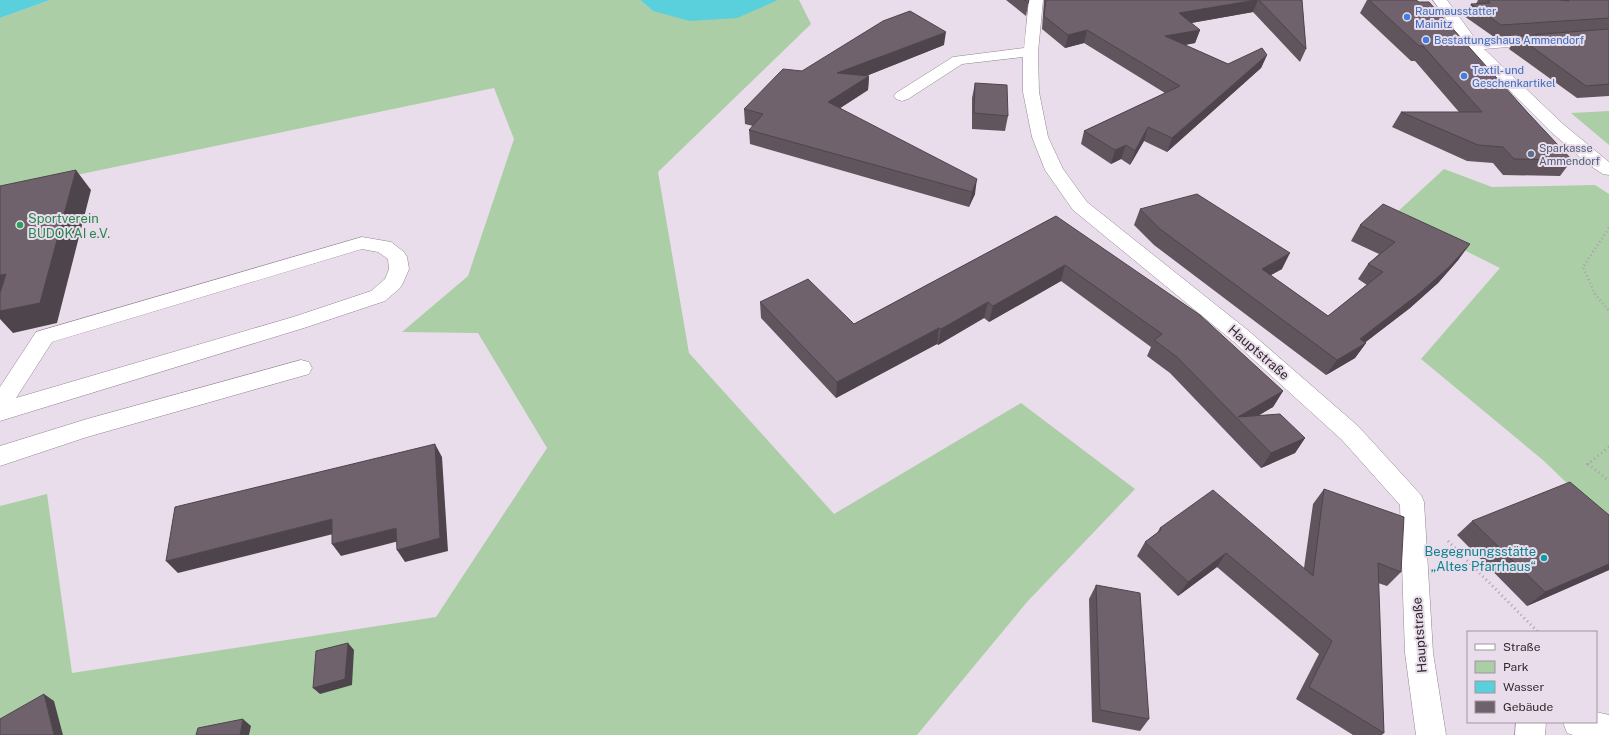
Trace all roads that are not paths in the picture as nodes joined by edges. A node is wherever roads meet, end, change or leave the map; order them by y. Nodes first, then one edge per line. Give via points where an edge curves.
1 (1440, 0) edge
2 (1032, 2) edge
3 (1556, 39) edge
4 (1472, 45) junction
5 (1031, 52) junction
6 (902, 96) dead end
7 (1609, 170) edge
8 (301, 368) dead end
9 (0, 406) edge
10 (0, 412) edge
11 (0, 456) edge
12 (1531, 723) edge
13 (1582, 723) edge
14 (1609, 730) edge
15 (1431, 735) edge
16 (1530, 735) edge

1 - 4 street
2 - 5 street, Hauptstraße
3 - 4 street
4 - 7 street via 1557,128
5 - 6 street via 958,60
5 - 15 street, Hauptstraße via 1031,92 1040,137 1054,170 1080,206 1259,352 1350,433 1412,502 1418,653
8 - 11 street via 87,428
9 - 10 street via 44,338 362,243 384,246 398,257 398,269 393,283 378,296
12 - 16 street
13 - 14 street

